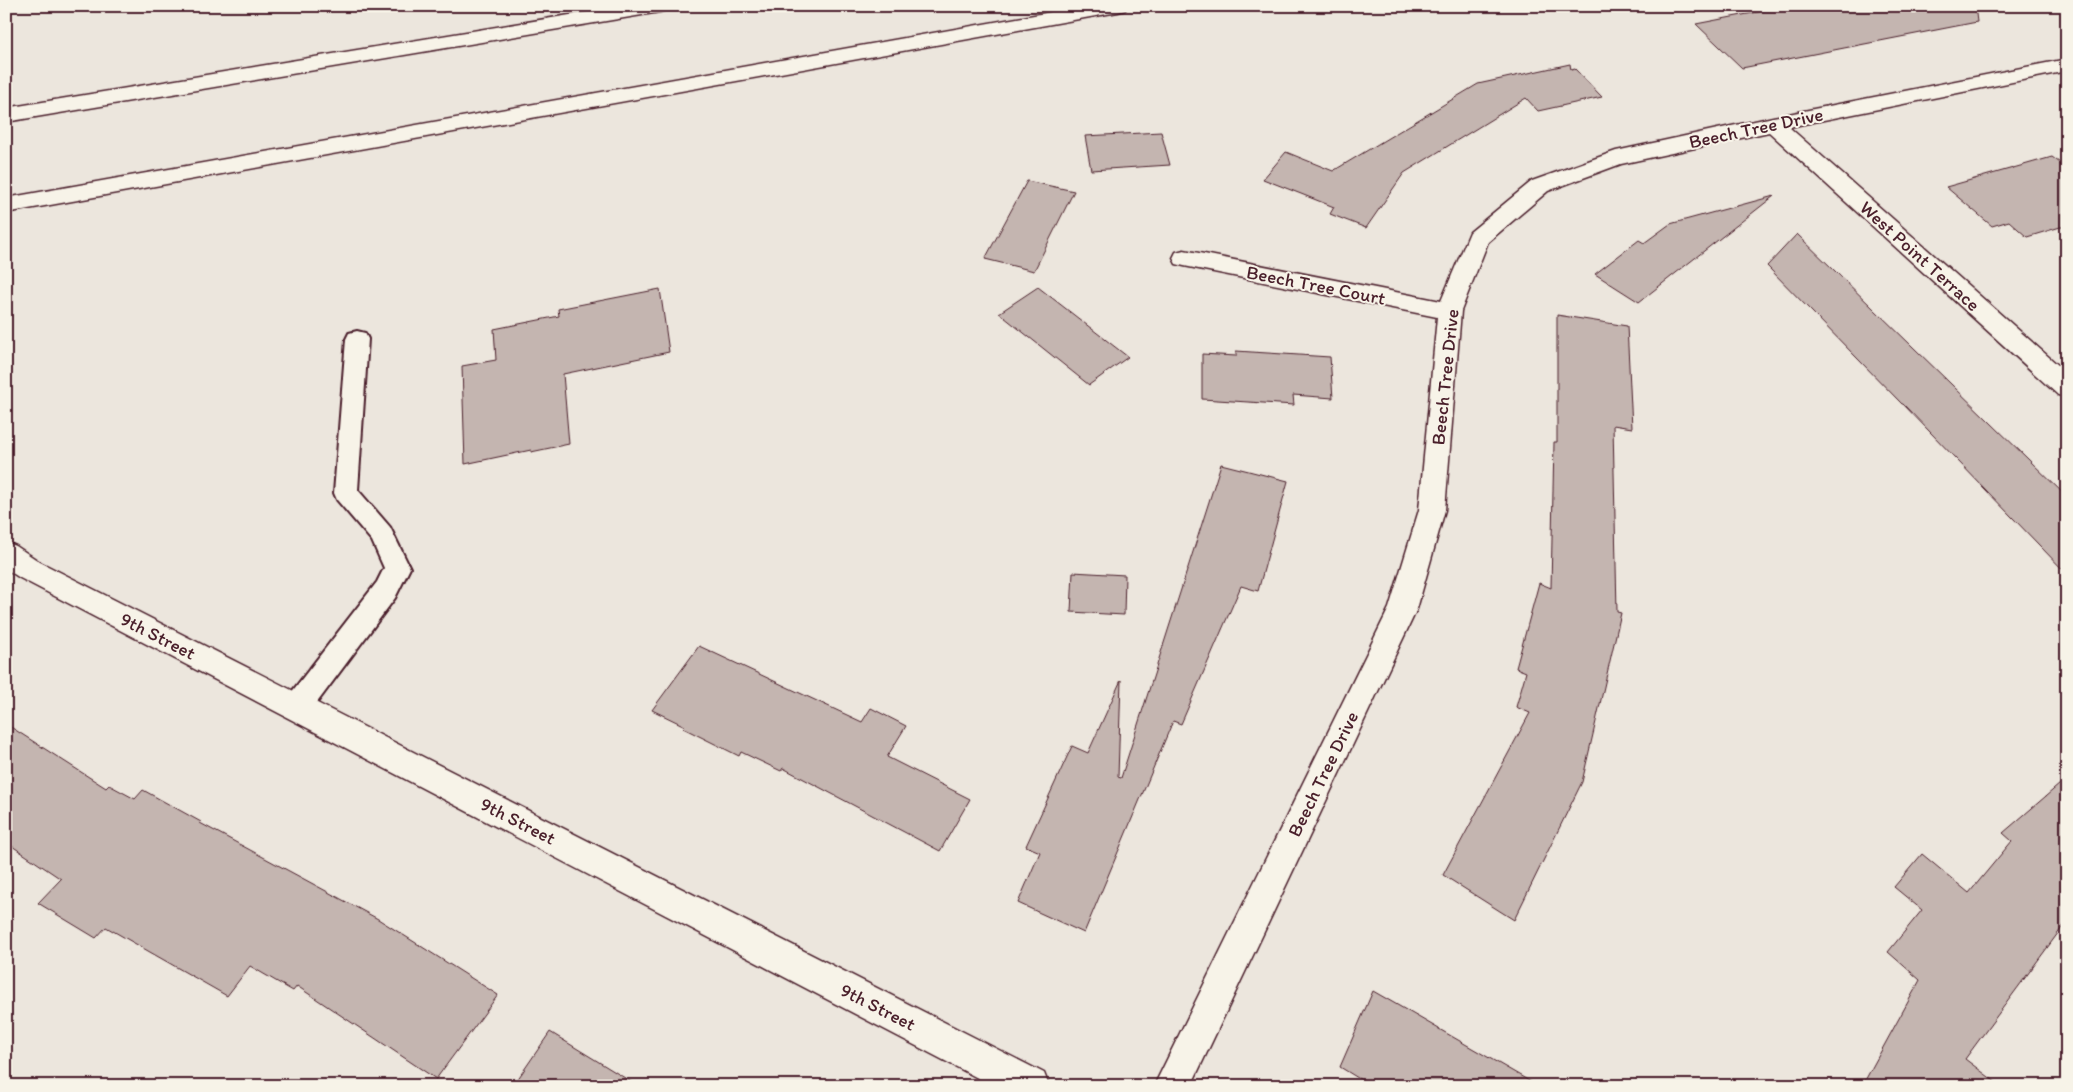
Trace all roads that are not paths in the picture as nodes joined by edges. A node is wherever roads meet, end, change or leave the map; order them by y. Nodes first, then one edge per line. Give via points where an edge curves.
1 (660, 6) edge
2 (1118, 6) edge
3 (2067, 64) edge
4 (6, 115) edge
5 (1773, 124) junction
6 (6, 206) edge
7 (1184, 258) dead end
8 (1449, 311) junction
9 (357, 339) dead end
10 (2067, 388) edge
11 (6, 554) edge
12 (297, 707) junction
13 (1031, 1086) edge
14 (1172, 1086) edge

1 - 4 main road
2 - 6 main road
3 - 5 main road, Beech Tree Drive
5 - 8 main road, Beech Tree Drive via 1616,158 1540,186 1478,238
5 - 10 main road, West Point Terrace
7 - 8 main road, Beech Tree Court
8 - 14 main road, Beech Tree Drive via 1432,510 1403,609
9 - 12 lane via 346,493 381,534 397,568 386,590
11 - 12 main road, 9th Street via 30,570
12 - 13 main road, 9th Street

